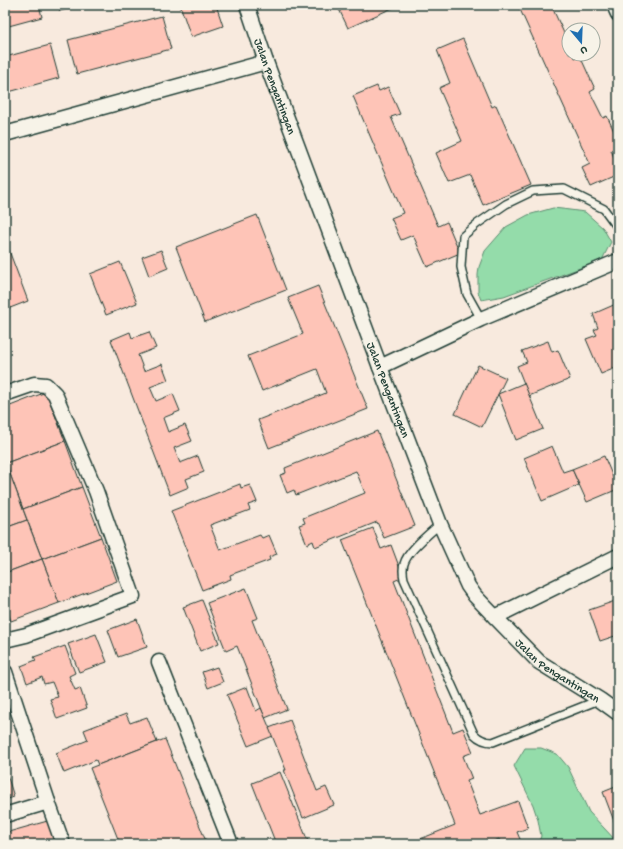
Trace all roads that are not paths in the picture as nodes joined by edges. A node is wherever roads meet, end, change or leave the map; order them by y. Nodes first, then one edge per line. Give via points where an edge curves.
1 (247, 5) edge
2 (614, 5) edge
3 (618, 14) edge
4 (266, 62) junction
5 (5, 134) edge
6 (618, 228) edge
7 (618, 262) edge
8 (481, 319) junction
9 (380, 367) junction
10 (5, 394) edge
11 (440, 524) junction
12 (618, 556) edge
13 (495, 617) junction
14 (5, 640) edge
15 (159, 662) dead end
16 (5, 672) edge
17 (600, 700) junction
18 (618, 712) edge
19 (48, 802) junction
20 (5, 815) edge
21 (63, 844) edge
22 (231, 844) edge

1 - 4 street, Jalan Pengantingan
2 - 3 street
4 - 5 street
4 - 9 street, Jalan Pengantingan
6 - 8 lane via 604,209 564,188 533,191 506,204 463,236 461,267 467,294
7 - 8 street
8 - 9 street
9 - 11 street, Jalan Pengantingan
10 - 14 street via 34,384 46,385 55,394 96,491 133,596 26,635
11 - 13 street, Jalan Pengantingan via 468,586
11 - 17 lane via 409,554 404,562 404,579 474,734 480,740 494,742
12 - 13 street
13 - 17 street, Jalan Pengantingan via 539,662
15 - 22 street
16 - 19 street
17 - 18 street, Jalan Pengantingan
19 - 20 street
19 - 21 street

